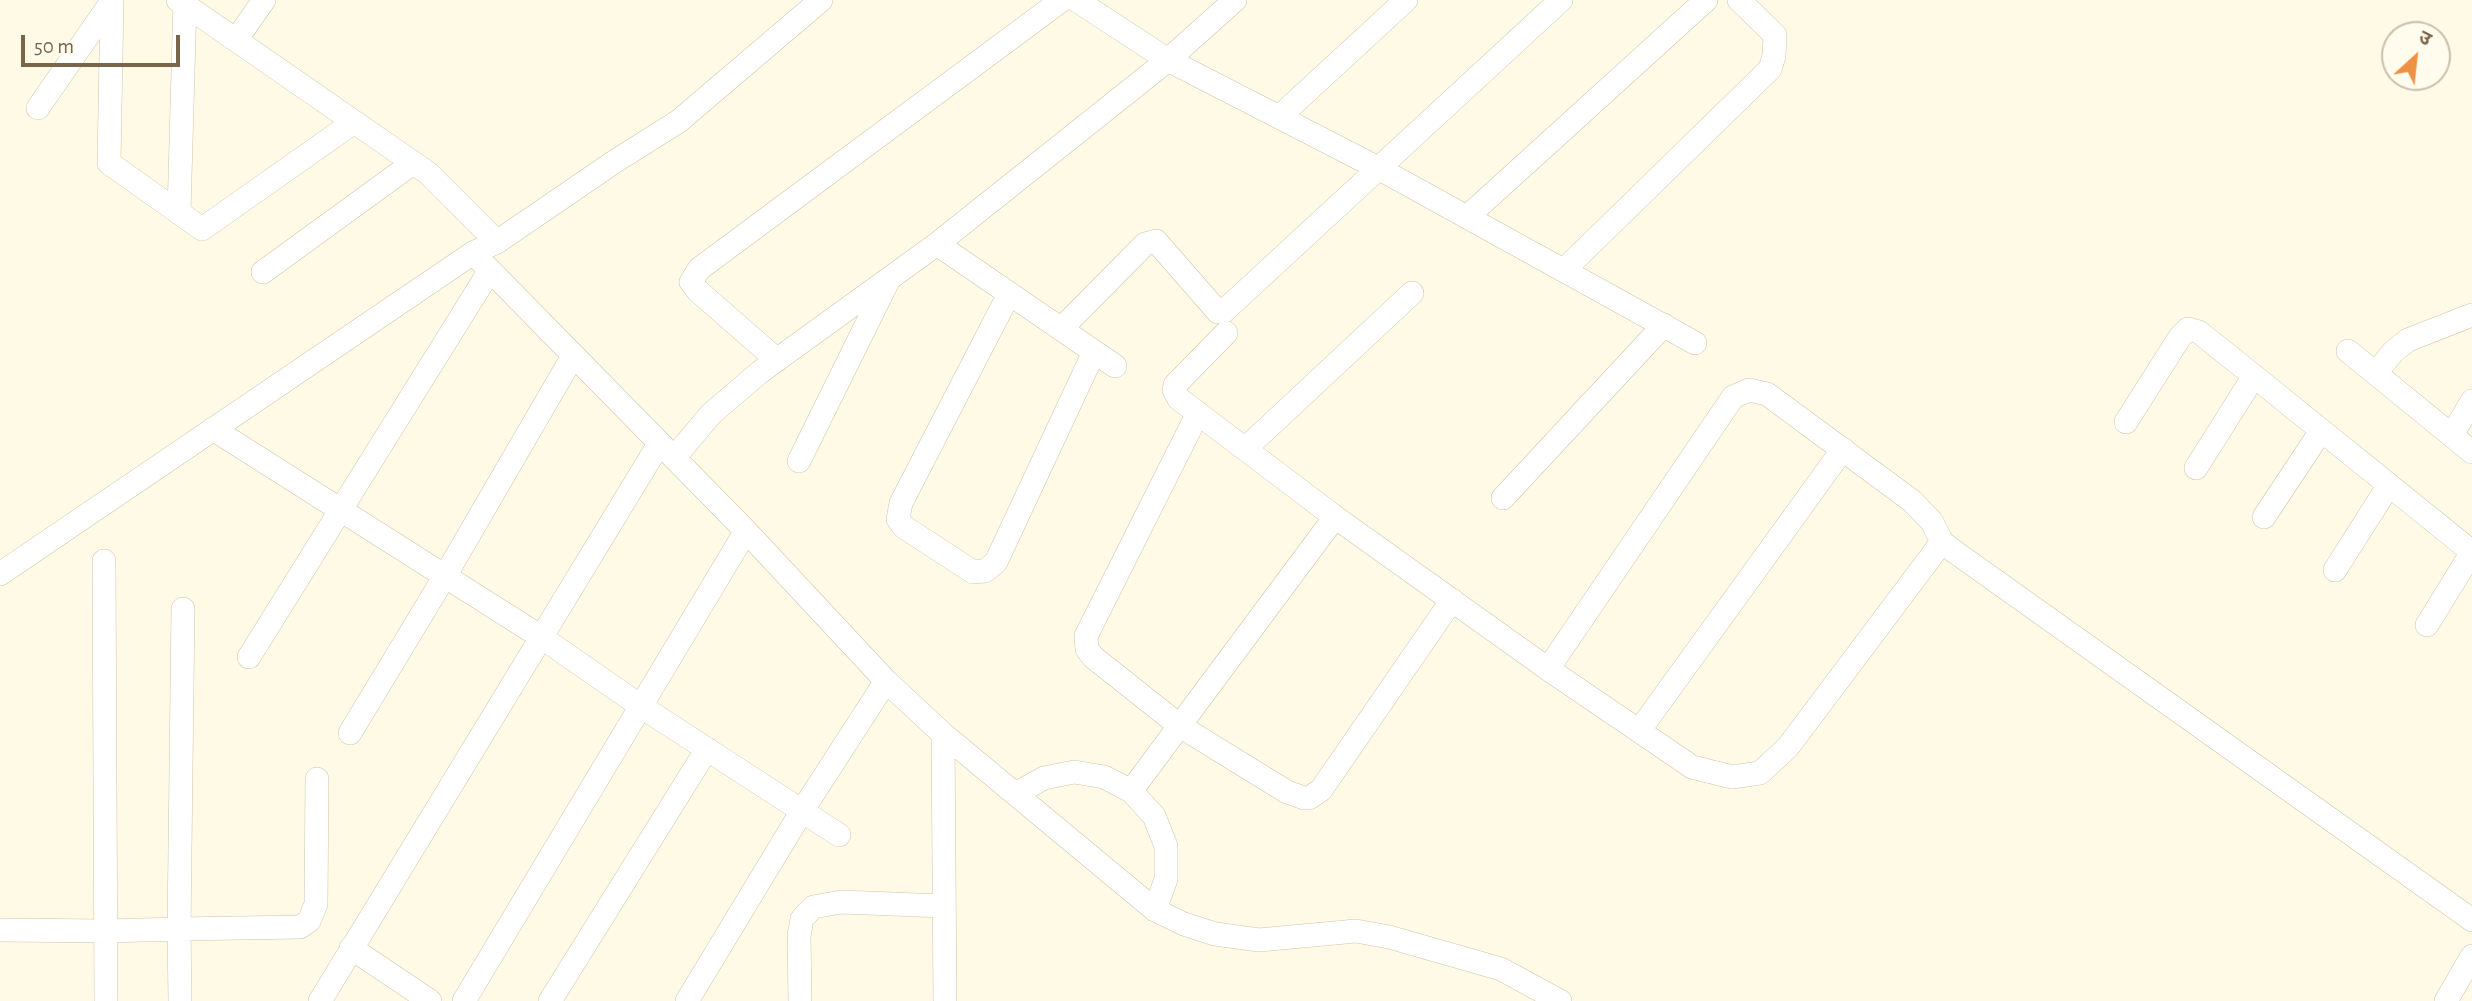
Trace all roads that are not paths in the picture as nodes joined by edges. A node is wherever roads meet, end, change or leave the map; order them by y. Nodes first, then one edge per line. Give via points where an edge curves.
1 (264, 0) edge
2 (821, 0) edge
3 (1062, 0) edge
4 (1076, 0) edge
5 (1235, 0) edge
6 (1406, 0) edge
7 (1561, 0) edge
8 (1706, 0) edge
9 (1739, 0) edge
10 (112, 1) edge
11 (182, 2) edge
12 (236, 40) junction
13 (1168, 60) junction
14 (38, 108) dead end
15 (1279, 117) junction
16 (354, 122) junction
17 (413, 163) junction
18 (1378, 168) junction
19 (179, 213) junction
20 (1467, 217) junction
21 (497, 242) junction
22 (937, 244) junction
23 (472, 253) junction
24 (1564, 270) junction
25 (263, 272) dead end
26 (489, 272) junction
27 (890, 278) junction
28 (1412, 293) dead end
29 (1009, 294) junction
30 (2472, 314) edge
31 (1664, 325) junction
32 (1061, 329) junction
33 (1226, 333) dead end
34 (1695, 342) dead end
35 (2348, 351) dead end
36 (1094, 352) junction
37 (573, 356) junction
38 (777, 359) junction
39 (1115, 366) dead end
40 (2376, 373) junction
41 (2254, 376) junction
42 (2472, 401) edge
43 (1198, 413) junction
44 (2126, 422) dead end
45 (213, 429) junction
46 (2321, 430) junction
47 (2452, 435) junction
48 (1245, 449) junction
49 (1843, 449) junction
50 (667, 451) junction
51 (2472, 452) edge
52 (799, 461) dead end
53 (2196, 468) dead end
54 (2389, 485) junction
55 (1503, 498) dead end
56 (342, 510) junction
57 (1335, 517) junction
58 (2264, 517) dead end
59 (746, 531) junction
60 (1949, 547) junction
61 (2471, 549) edge
62 (104, 561) dead end
63 (2335, 570) dead end
64 (0, 574) edge
65 (445, 576) junction
66 (1452, 600) junction
67 (183, 609) dead end
68 (2427, 625) dead end
69 (541, 637) junction
70 (249, 657) dead end
71 (1548, 669) junction
72 (886, 681) junction
73 (642, 707) junction
74 (1180, 726) junction
75 (1639, 731) junction
76 (350, 733) dead end
77 (943, 734) junction
78 (707, 749) junction
79 (317, 779) dead end
80 (1131, 791) junction
81 (1017, 793) junction
82 (802, 811) junction
83 (839, 835) dead end
84 (944, 906) junction
85 (1155, 910) junction
86 (2472, 920) edge
87 (179, 929) junction
88 (0, 930) edge
89 (106, 931) junction
90 (351, 948) junction
91 (2472, 956) edge
92 (106, 1001) edge
93 (180, 1001) edge
94 (320, 1001) edge
95 (430, 1001) edge
96 (464, 1001) edge
97 (550, 1001) edge
98 (687, 1001) edge
99 (800, 1001) edge
100 (945, 1001) edge
101 (1560, 1001) edge
102 (2446, 1001) edge

1 - 12 street
2 - 21 street via 679,121
3 - 38 street via 699,269 691,282 698,291
4 - 13 street
5 - 13 street
6 - 15 street
7 - 18 street
8 - 20 street
9 - 24 street via 1775,35 1770,69
10 - 14 street
10 - 19 street via 109,163
11 - 12 street
11 - 19 street
12 - 16 street
13 - 15 street
13 - 22 street
15 - 18 street
16 - 17 street
16 - 19 street via 202,229
17 - 21 street
17 - 25 street
18 - 20 street
18 - 32 street via 1223,312 1218,312 1156,241 1145,244
20 - 24 street
21 - 23 street
22 - 27 street
22 - 29 street
23 - 26 street
23 - 45 street
24 - 31 street
26 - 37 street
26 - 56 street
27 - 38 street
27 - 52 street
28 - 48 street
29 - 32 street
29 - 36 street via 901,503 898,519 904,527 973,572 985,571 996,562
30 - 40 street via 2408,340
31 - 34 street
31 - 55 street
32 - 36 street
33 - 43 street via 1175,385 1176,395
35 - 40 street
36 - 39 street
37 - 50 street
37 - 65 street
38 - 50 street
40 - 47 street
41 - 44 street via 2199,332 2188,329
41 - 46 street
41 - 53 street
42 - 47 street
43 - 48 street
43 - 74 street via 1086,636 1093,657
45 - 56 street
45 - 64 street
46 - 54 street
46 - 58 street
47 - 51 street
48 - 57 street
49 - 60 street via 1912,501
49 - 71 street via 1767,394 1749,390 1733,397
49 - 75 street
50 - 59 street
50 - 69 street
54 - 61 street
54 - 63 street
56 - 65 street
56 - 70 street
57 - 66 street
57 - 74 street
59 - 72 street
59 - 73 street
60 - 75 street via 1788,747 1760,773 1732,777 1692,767
60 - 86 street
61 - 68 street
62 - 89 street
65 - 69 street
65 - 76 street
66 - 71 street
66 - 74 street via 1321,790 1308,798 1287,792
67 - 87 street
69 - 73 street
69 - 90 street
71 - 75 street
72 - 77 street
72 - 82 street
73 - 78 street
73 - 96 street
74 - 80 street
77 - 81 street
77 - 84 street
78 - 82 street
78 - 97 street
79 - 87 street via 316,904 309,921 300,927
80 - 81 street via 1104,777 1074,772 1044,778
80 - 85 street via 1154,816 1166,846 1166,879
81 - 85 street
82 - 83 street
82 - 98 street
84 - 99 street via 841,902 813,907 802,919 799,936
84 - 100 street
85 - 101 street via 1215,934 1259,940 1356,932 1389,937 1501,970
87 - 89 street
87 - 93 street
88 - 89 street
89 - 92 street
90 - 94 street
90 - 95 street
91 - 102 street

